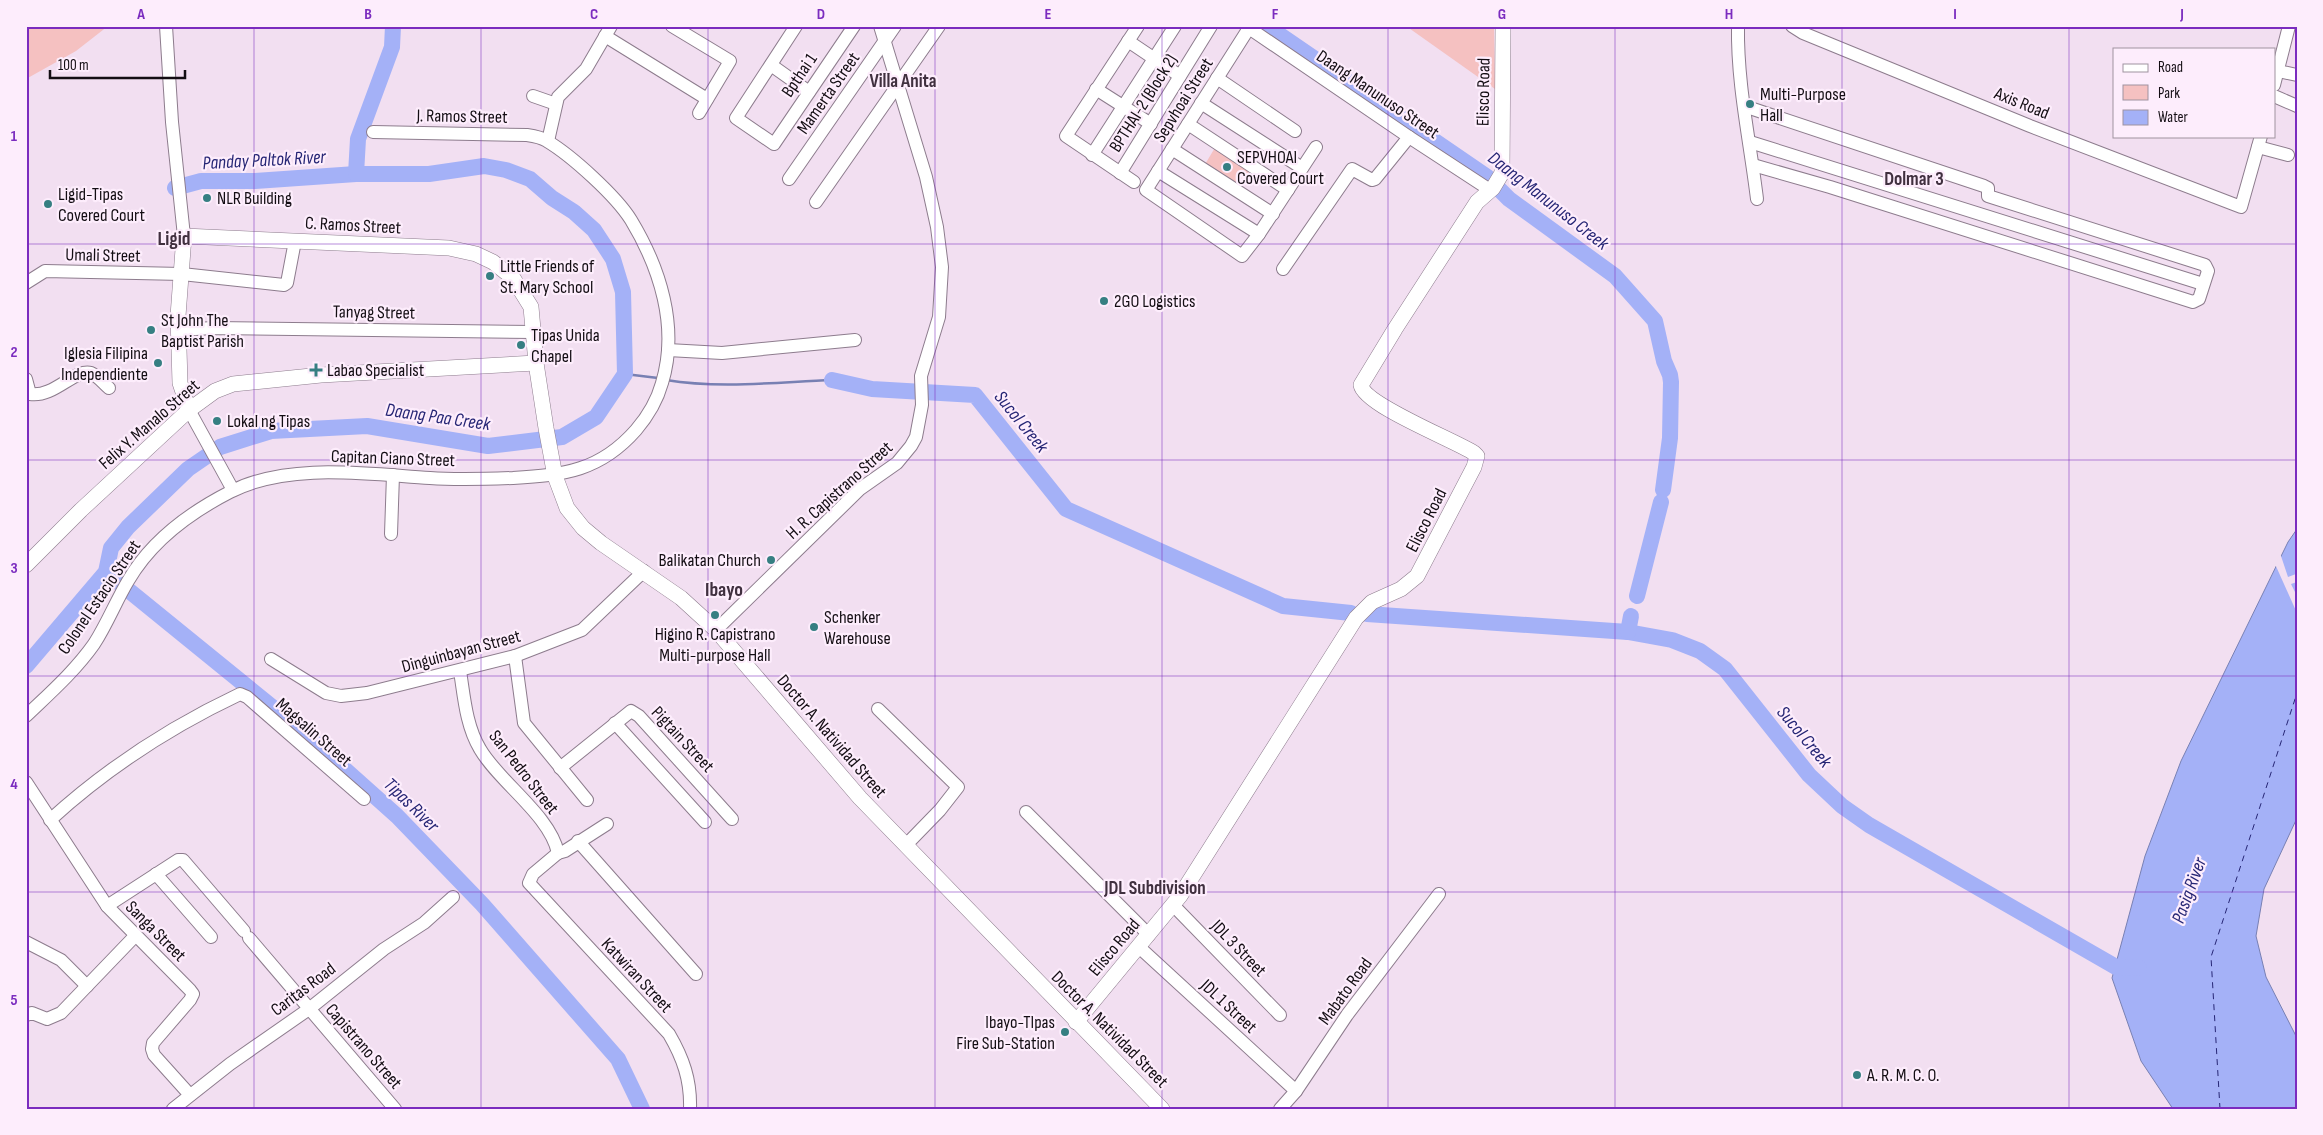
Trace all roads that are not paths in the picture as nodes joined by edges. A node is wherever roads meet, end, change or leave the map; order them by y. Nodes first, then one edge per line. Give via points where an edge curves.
1 (166, 26) edge
2 (672, 26) edge
3 (796, 26) edge
4 (854, 26) edge
5 (880, 26) edge
6 (895, 26) edge
7 (939, 26) edge
8 (1138, 26) edge
9 (1175, 26) edge
10 (1211, 26) edge
11 (1503, 26) edge
12 (1738, 26) edge
13 (1792, 26) edge
14 (1248, 27) edge
15 (2290, 27) edge
16 (608, 31) edge
17 (884, 41) junction
18 (1128, 41) junction
19 (1154, 58) junction
20 (770, 65) junction
21 (2278, 71) junction
22 (2297, 75) edge
23 (1180, 76) junction
24 (1217, 78) junction
25 (2276, 78) edge
26 (897, 83) junction
27 (1096, 89) junction
28 (809, 92) junction
29 (533, 96) dead end
30 (2276, 97) edge
31 (707, 99) junction
32 (1201, 103) junction
33 (556, 104) junction
34 (1123, 106) junction
35 (1744, 106) junction
36 (2297, 106) edge
37 (699, 113) dead end
38 (1151, 124) junction
39 (1188, 124) junction
40 (1295, 131) dead end
41 (373, 132) dead end
42 (1409, 138) junction
43 (548, 141) junction
44 (1750, 142) junction
45 (2259, 142) edge
46 (1316, 147) dead end
47 (1172, 149) junction
48 (1092, 154) junction
49 (2288, 155) dead end
50 (1753, 165) junction
51 (1302, 168) junction
52 (1158, 171) junction
53 (1120, 174) junction
54 (789, 179) dead end
55 (1134, 182) dead end
56 (1494, 186) junction
57 (1288, 190) junction
58 (1988, 196) junction
59 (1757, 199) dead end
60 (816, 202) dead end
61 (1273, 214) junction
62 (1981, 214) junction
63 (1976, 233) junction
64 (1259, 234) junction
65 (184, 236) junction
66 (295, 241) junction
67 (1283, 269) dead end
68 (182, 274) junction
69 (26, 283) edge
70 (2203, 284) junction
71 (178, 330) junction
72 (535, 332) junction
73 (855, 340) dead end
74 (668, 350) junction
75 (536, 363) junction
76 (26, 380) edge
77 (109, 388) dead end
78 (28, 394) edge
79 (189, 410) junction
80 (393, 476) junction
81 (555, 476) junction
82 (233, 490) junction
83 (390, 534) dead end
84 (26, 565) edge
85 (644, 571) junction
86 (716, 630) junction
87 (515, 656) junction
88 (271, 659) dead end
89 (460, 671) junction
90 (878, 709) dead end
91 (26, 716) edge
92 (615, 723) junction
93 (560, 768) junction
94 (26, 782) edge
95 (700, 783) junction
96 (683, 797) junction
97 (364, 799) dead end
98 (587, 800) dead end
99 (1026, 812) dead end
100 (732, 819) dead end
101 (50, 820) junction
102 (705, 822) dead end
103 (607, 824) dead end
104 (578, 840) junction
105 (906, 845) junction
106 (558, 853) junction
107 (156, 874) junction
108 (1439, 894) dead end
109 (453, 897) dead end
110 (106, 906) junction
111 (1173, 906) junction
112 (135, 936) junction
113 (211, 937) dead end
114 (1144, 941) junction
115 (26, 942) edge
116 (696, 974) dead end
117 (86, 986) junction
118 (309, 1008) junction
119 (26, 1014) edge
120 (1280, 1016) dead end
121 (1076, 1022) junction
122 (1296, 1091) junction
123 (190, 1095) junction
124 (174, 1109) edge
125 (395, 1109) edge
126 (690, 1109) edge
127 (1162, 1109) edge
128 (1280, 1109) edge

1 - 65 street
2 - 31 street via 730,61
3 - 20 street
4 - 28 street, Bpthai 1
5 - 17 street, H. R. Capistrano Street
6 - 17 street, Mamerta Street
7 - 26 street
8 - 18 street
9 - 19 street
10 - 23 street, BPTHAI-2 (Block 2)
11 - 56 main road, Elisco Road via 1502,173
12 - 35 street
13 - 45 street, Axis Road via 2030,126 2241,207
14 - 24 street, Sepvhoai Street
14 - 42 street, Daang Manunuso Street
15 - 21 street
16 - 31 street
16 - 33 street via 586,69 558,97
17 - 26 street, H. R. Capistrano Street
17 - 54 street, Mamerta Street
18 - 19 street
18 - 27 street
19 - 23 street
19 - 34 street
20 - 28 street
20 - 28 street, Bpthai 1 via 736,118 774,144
21 - 22 street
21 - 25 street
23 - 38 street, BPTHAI-2 (Block 2)
24 - 32 street, Sepvhoai Street
24 - 40 street
26 - 60 street
26 - 86 street, H. R. Capistrano Street via 926,177 942,267 939,317 921,383 916,437 902,457 860,489
27 - 34 street
27 - 48 street via 1066,136
29 - 33 street
30 - 36 street
31 - 37 street
32 - 39 street, Sepvhoai Street
32 - 51 street
33 - 43 street
34 - 38 street
34 - 48 street
35 - 44 street
35 - 58 street via 1984,186 1988,188
38 - 53 street, BPTHAI-2 (Block 2)
39 - 47 street, Sepvhoai Street
39 - 57 street
41 - 43 street, J. Ramos Street via 526,135
42 - 56 street, Daang Manunuso Street
42 - 67 street via 1375,179 1352,169
43 - 74 street, J. Ramos Street via 590,176 630,219 656,268 665,302
44 - 50 street
44 - 62 street
45 - 49 street
46 - 51 street
47 - 52 street, Sepvhoai Street
47 - 61 street
48 - 53 street
50 - 59 street
50 - 63 street
51 - 57 street
52 - 64 street
52 - 64 street, Sepvhoai Street via 1146,190 1239,255 1244,254
53 - 55 street
56 - 111 main road, Elisco Road via 1467,217 1361,386 1364,394 1390,410 1474,453 1477,456 1474,467 1417,576 1401,589 1372,602 1356,618
57 - 61 street
58 - 62 street
58 - 70 street via 2205,264 2208,271
61 - 64 street
62 - 63 street
62 - 70 street
63 - 70 street via 2193,302 2199,299
65 - 66 main road, C. Ramos Street
65 - 68 main road
66 - 68 street, Umali Street via 284,285
66 - 72 main road, C. Ramos Street via 449,248 476,254 493,262 513,278 531,307
68 - 69 street, Umali Street via 45,271
68 - 71 main road
71 - 72 street, Tanyag Street
71 - 79 main road via 180,383
72 - 75 main road, Doctor A. Natividad Street
73 - 74 street via 722,353
74 - 81 street, J. Ramos Street via 663,380 649,414 622,446 593,464
75 - 79 main road, Felix Y. Manalo Street via 321,375 233,384 215,391
75 - 81 main road, Doctor A. Natividad Street
76 - 78 street
77 - 78 street via 89,372 48,393
79 - 82 street
79 - 84 main road, Felix Y. Manalo Street
80 - 81 street, Capitan Ciano Street
80 - 82 street, Capitan Ciano Street via 347,472 274,476
80 - 83 street
81 - 85 main road, Doctor A. Natividad Street via 567,508 584,528
82 - 91 street, Colonel Estacio Street via 192,513 154,545 129,578 94,644 64,680
85 - 86 main road, Doctor A. Natividad Street via 681,598
85 - 87 street, Dinguinbayan Street via 582,630
86 - 105 main road, Doctor A. Natividad Street via 860,798
87 - 89 street, Dinguinbayan Street
87 - 93 street via 522,719
88 - 89 street, Dinguinbayan Street via 326,693 341,696 367,694
89 - 106 street, San Pedro Street via 469,725 480,749 552,834
90 - 105 street via 958,788
92 - 93 street, Pigtain Street
92 - 95 street, Pigtain Street via 627,712 634,712
92 - 96 street
93 - 98 street
94 - 101 street, Sanga Street
95 - 96 street
95 - 100 street, Pigtain Street
96 - 102 street
97 - 101 street, Magsalin Street via 240,694 164,734 108,770
99 - 114 street, JDL 1 Street
101 - 110 street, Sanga Street
103 - 104 street
104 - 106 street
104 - 116 street
105 - 121 main road, Doctor A. Natividad Street
106 - 126 street, Katwiran Street via 533,874 529,880 532,889 669,1034 682,1055 691,1092
107 - 110 street, Capistrano Street
107 - 113 street
107 - 118 street, Capistrano Street via 183,860
108 - 122 street, Mabato Road via 1348,1015
109 - 118 street, Caritas Road via 424,923 384,949
110 - 112 street, Sanga Street
111 - 114 main road, Elisco Road
111 - 120 street, JDL 3 Street
112 - 117 street
112 - 123 street, Sanga Street via 192,994 153,1043 152,1049
114 - 121 main road, Elisco Road
114 - 122 street, JDL 1 Street
115 - 117 street via 61,960
117 - 119 street via 53,1018
118 - 123 street, Caritas Road
118 - 125 street, Capistrano Street
121 - 127 main road, Doctor A. Natividad Street
122 - 128 street, Mabato Road
123 - 124 street, Caritas Road

